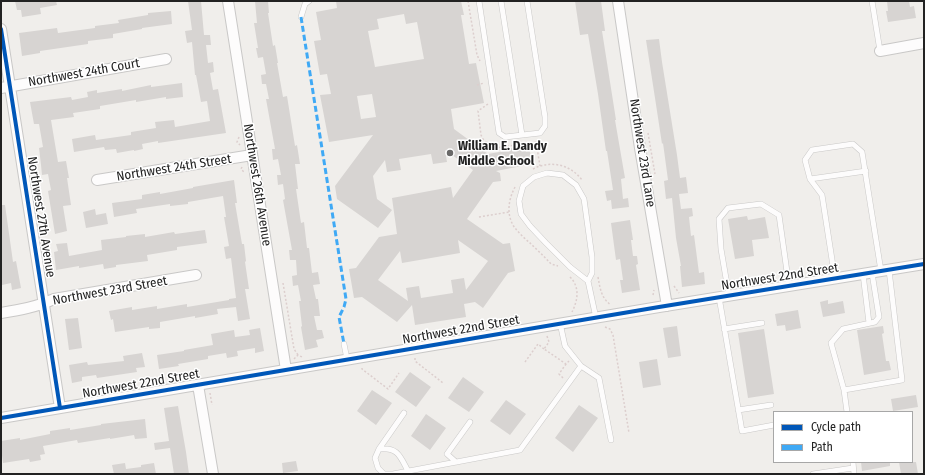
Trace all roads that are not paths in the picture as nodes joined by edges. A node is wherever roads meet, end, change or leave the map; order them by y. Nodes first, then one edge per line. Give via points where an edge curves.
1 (228, 1) edge
2 (309, 1) edge
3 (479, 1) edge
4 (501, 1) edge
5 (527, 1) edge
6 (618, 1) edge
7 (872, 1) edge
8 (301, 17) dead end
9 (1, 29) edge
10 (924, 43) edge
11 (880, 51) joint
12 (166, 59) dead end
13 (6, 87) edge
14 (522, 135) junction
15 (252, 155) junction
16 (866, 171) junction
17 (96, 180) dead end
18 (810, 180) junction
19 (924, 264) edge
20 (876, 272) junction
21 (196, 276) dead end
22 (835, 279) junction
23 (588, 281) junction
24 (789, 286) junction
25 (724, 296) junction
26 (44, 304) junction
27 (667, 306) junction
28 (1, 313) edge
29 (596, 318) junction
30 (762, 323) dead end
31 (868, 323) junction
32 (561, 328) junction
33 (724, 329) junction
34 (344, 344) dead end
35 (347, 359) junction
36 (581, 366) junction
37 (286, 370) junction
38 (198, 385) junction
39 (844, 390) junction
40 (771, 405) dead end
41 (60, 408) junction
42 (738, 410) junction
43 (847, 411) edge
44 (404, 413) dead end
45 (1, 418) edge
46 (470, 422) dead end
47 (773, 426) edge
48 (611, 440) dead end
49 (379, 449) junction
50 (456, 462) junction
51 (853, 465) edge
52 (408, 471) junction
53 (213, 474) edge
54 (813, 474) edge
55 (854, 474) edge

1 - 15 street, Northwest 26th Avenue
2 - 8 lane via 305,4
3 - 14 lane via 499,133 505,137
4 - 14 lane
5 - 14 lane via 546,126 540,133
6 - 27 street, Northwest 23rd Lane
7 - 11 lane
9 - 13 street, Northwest 27th Avenue
10 - 11 street
12 - 13 street, Northwest 24th Court
13 - 26 street, Northwest 27th Avenue
15 - 17 street, Northwest 24th Street
15 - 37 street, Northwest 26th Avenue
16 - 18 lane
16 - 18 lane via 862,152 853,144 812,150 805,160
16 - 20 lane
18 - 22 lane via 822,195
19 - 20 street, Northwest 22nd Street
20 - 22 street, Northwest 22nd Street
20 - 31 lane
20 - 31 lane via 879,317 875,322
20 - 39 lane via 902,380
21 - 26 street, Northwest 23rd Street via 54,300
22 - 24 street, Northwest 22nd Street
23 - 23 lane via 592,272 592,257 584,200 576,186 563,175 547,173 534,177 522,186 519,201 521,214 546,243
23 - 29 lane
24 - 25 street, Northwest 22nd Street
24 - 25 lane via 779,215 761,204 728,208 719,219
25 - 27 street, Northwest 22nd Street
25 - 33 lane
26 - 28 street, Northwest 23rd Street
26 - 41 street, Northwest 27th Avenue
27 - 29 street, Northwest 22nd Street
29 - 32 street, Northwest 22nd Street
30 - 33 lane
31 - 39 lane via 843,329 831,343
32 - 35 street, Northwest 22nd Street
32 - 36 lane via 565,346
33 - 42 lane
34 - 35 lane
35 - 37 street, Northwest 22nd Street
36 - 48 lane via 599,378
36 - 50 lane via 520,450
37 - 38 street, Northwest 22nd Street
38 - 41 street, Northwest 22nd Street
38 - 53 street
39 - 43 lane
40 - 42 lane
41 - 45 street, Northwest 22nd Street
42 - 47 lane via 742,431
44 - 49 lane
46 - 50 lane via 447,454
49 - 52 lane via 388,448 396,451
49 - 52 lane via 375,458 378,468 384,474
50 - 52 lane
51 - 54 lane
51 - 55 lane

